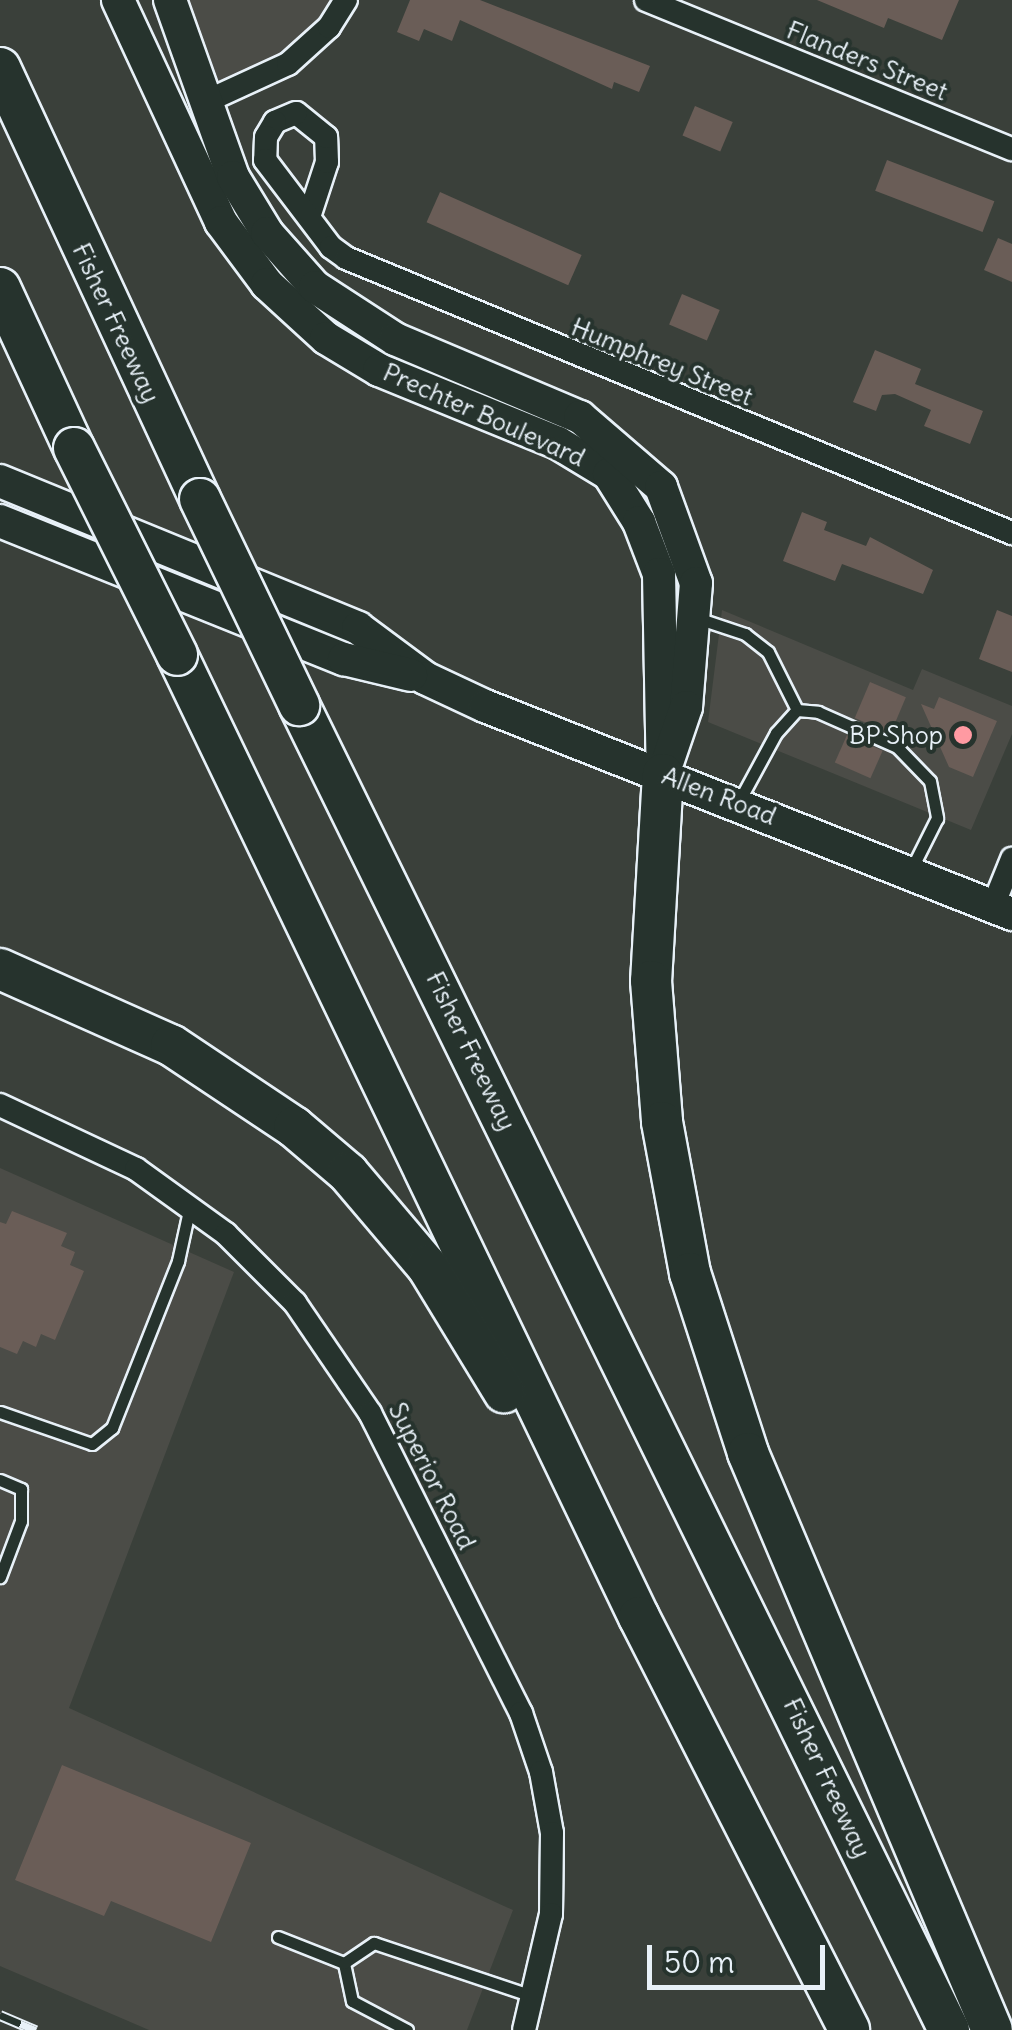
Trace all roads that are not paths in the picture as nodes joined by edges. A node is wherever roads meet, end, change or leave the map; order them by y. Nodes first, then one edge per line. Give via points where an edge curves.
1 (118, 0) edge
2 (170, 0) edge
3 (346, 0) edge
4 (646, 0) edge
5 (0, 68) edge
6 (206, 102) junction
7 (1012, 150) edge
8 (309, 217) dead end
9 (0, 288) edge
10 (0, 481) edge
11 (0, 521) edge
12 (1012, 532) edge
13 (693, 618) junction
14 (425, 678) junction
15 (797, 710) junction
16 (663, 774) junction
17 (738, 803) junction
18 (1012, 859) edge
19 (910, 872) junction
20 (1003, 910) edge
21 (0, 968) edge
22 (0, 1106) edge
23 (190, 1206) junction
24 (0, 1412) edge
25 (0, 1480) edge
26 (0, 1576) edge
27 (638, 1617) junction
28 (278, 1937) dead end
29 (344, 1963) junction
30 (535, 1997) junction
31 (407, 2030) edge
32 (524, 2030) edge
33 (850, 2030) edge
34 (949, 2030) edge
35 (992, 2030) edge

1 - 16 main road, Prechter Boulevard via 221,222 267,284 326,338 380,370 558,443 609,474 639,522 659,574
2 - 6 main road, Prechter Boulevard
3 - 6 street via 329,27 288,64
4 - 7 street, Flanders Street
5 - 34 highway, Fisher Freeway, bridge via 299,705
6 - 13 main road, Prechter Boulevard via 232,177 267,233 315,286 396,339 580,417 661,487 696,583
8 - 12 street, Humphrey Street via 346,258
9 - 27 highway, bridge
10 - 14 main road, Allen Road via 358,628
11 - 14 main road, Allen Road via 344,659
13 - 15 lane via 745,634 768,652
13 - 16 main road, Prechter Boulevard via 686,708
14 - 16 main road, Allen Road
15 - 17 lane via 776,732
15 - 19 lane via 818,712 896,748 930,781 938,818
16 - 17 main road, Allen Road
16 - 35 highway via 651,981 662,1122 690,1273 748,1453
17 - 19 main road, Allen Road
18 - 20 street
19 - 20 main road, Allen Road
21 - 27 highway via 171,1045 236,1084 348,1174 426,1266 484,1352 556,1492
22 - 23 street, Superior Road via 101,1149
23 - 24 lane via 178,1261 112,1428 92,1444
23 - 30 street, Superior Road via 268,1274 350,1378 521,1713 552,1833 551,1914
25 - 26 lane via 21,1489 21,1521
27 - 33 highway
28 - 29 lane
29 - 30 lane via 374,1943
29 - 31 lane via 352,2002
30 - 32 street, Superior Road

